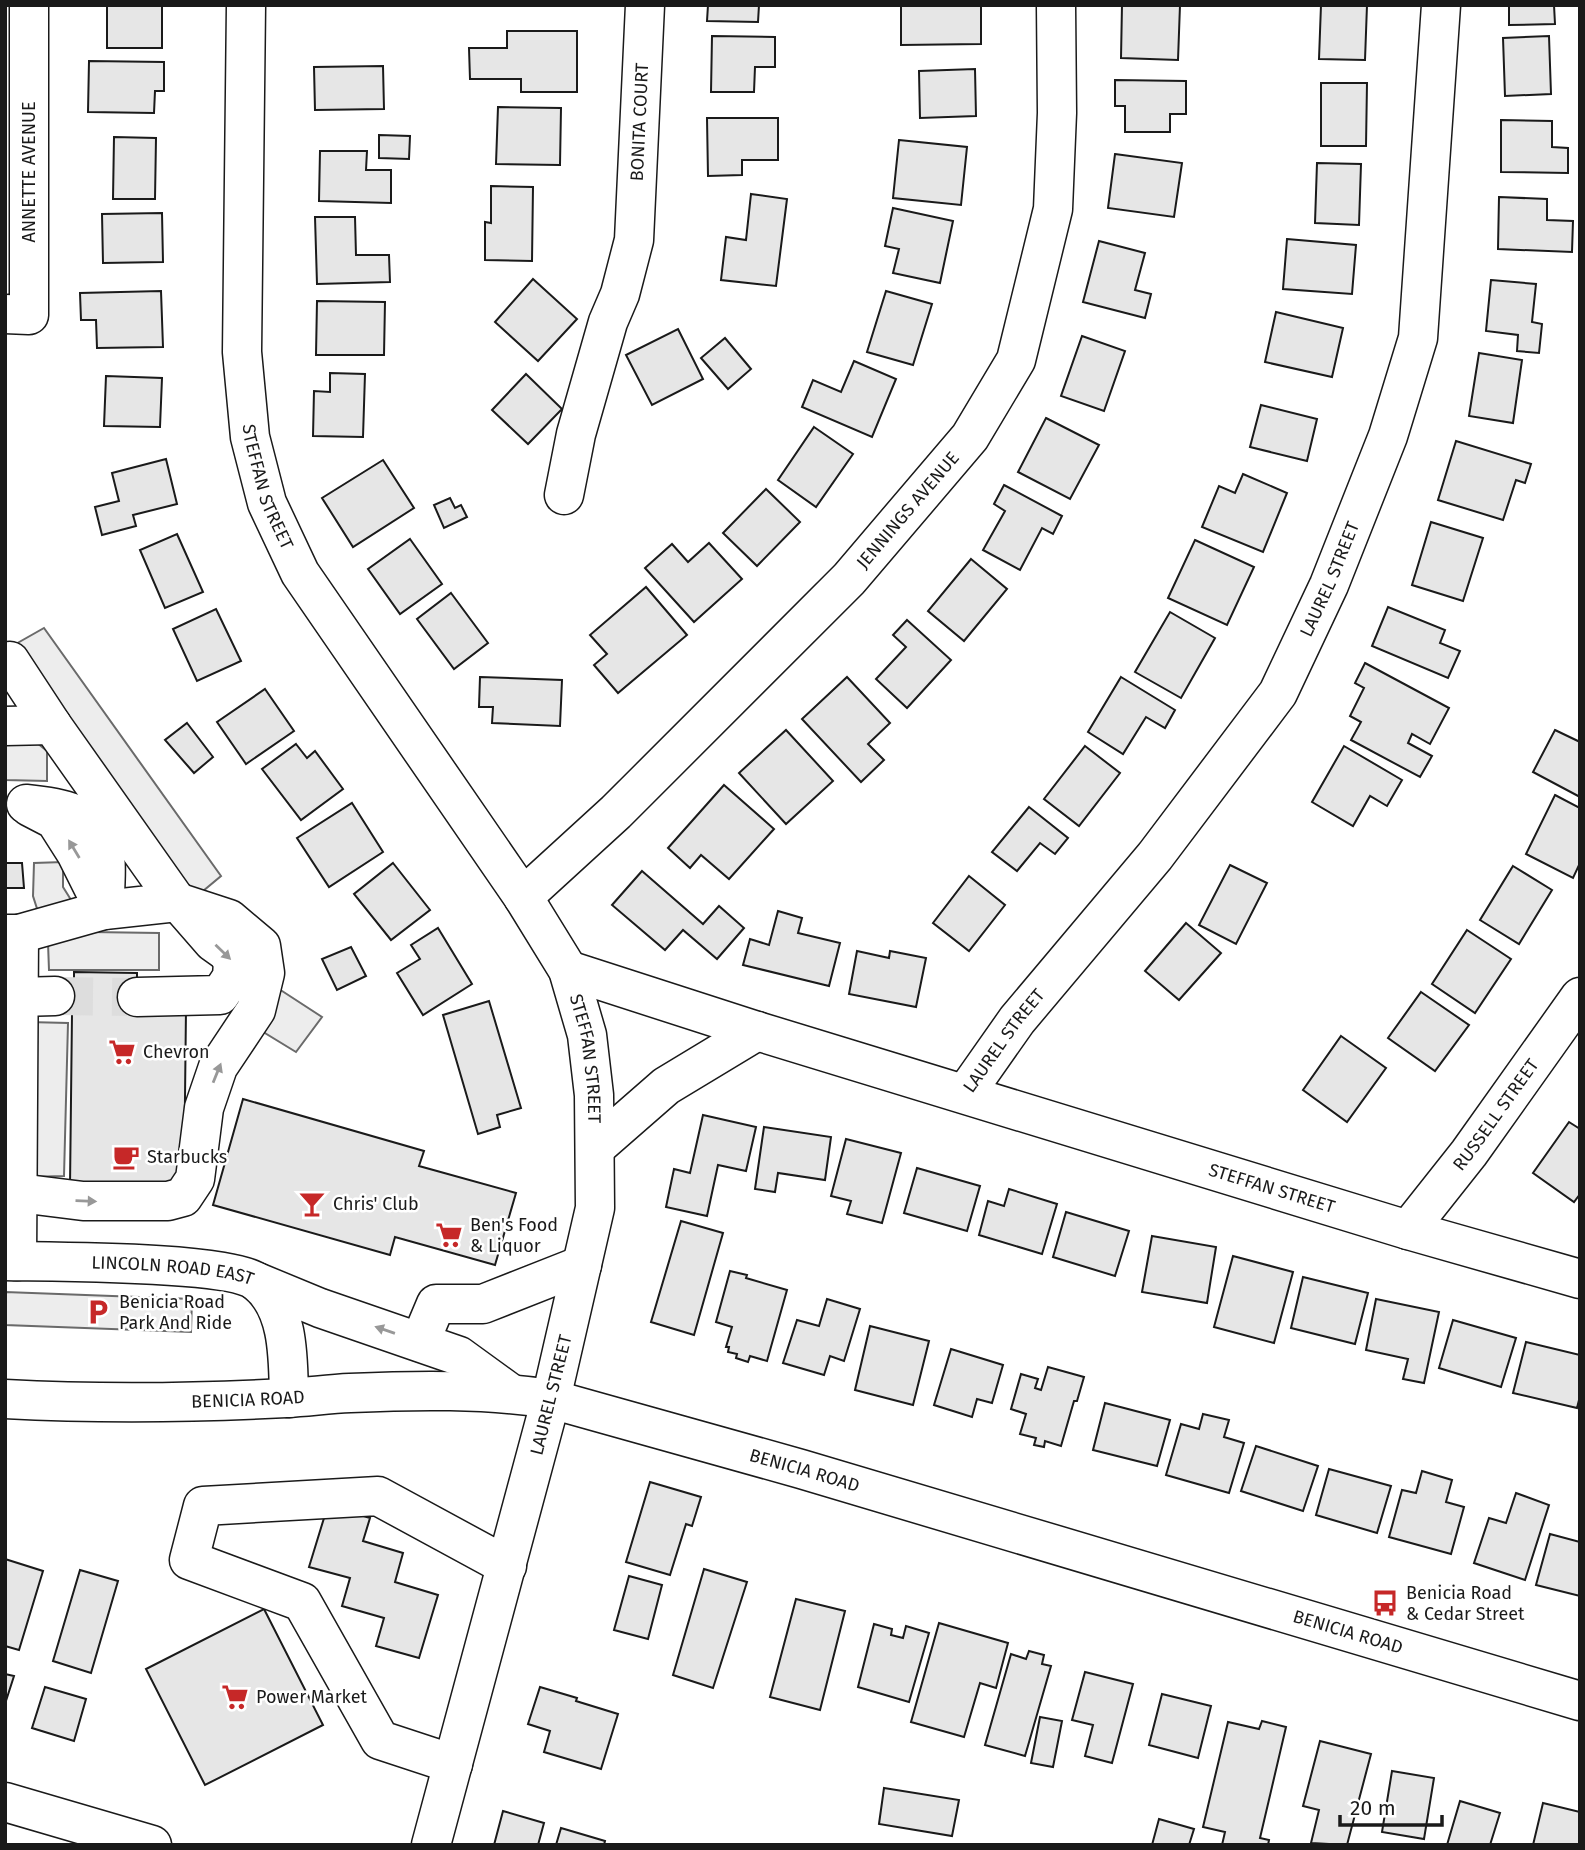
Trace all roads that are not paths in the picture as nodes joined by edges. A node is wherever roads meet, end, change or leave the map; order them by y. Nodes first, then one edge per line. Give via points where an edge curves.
1 (29, 5) edge
2 (246, 5) edge
3 (645, 5) edge
4 (1056, 5) edge
5 (1441, 5) edge
6 (5, 314) edge
7 (564, 495) dead end
8 (10, 661) dead end
9 (52, 725) junction
10 (5, 726) edge
11 (16, 804) edge
12 (523, 897) junction
13 (177, 902) junction
14 (104, 910) junction
15 (12, 934) edge
16 (568, 971) junction
17 (137, 997) tunnel mouth
18 (1580, 997) edge
19 (757, 1031) junction
20 (12, 1041) edge
21 (965, 1094) junction
22 (595, 1148) junction
23 (19, 1193) junction
24 (1408, 1230) junction
25 (11, 1261) edge
26 (582, 1265) junction
27 (1580, 1279) edge
28 (257, 1282) junction
29 (420, 1342) junction
30 (510, 1393) junction
31 (289, 1398) junction
32 (5, 1399) edge
33 (551, 1399) junction
34 (507, 1566) junction
35 (1580, 1701) edge
36 (453, 1764) junction
37 (5, 1802) edge
38 (152, 1845) edge
39 (430, 1845) edge

1 - 6 street, ANNETTE AVENUE via 29,315
2 - 12 street, STEFFAN STREET via 242,352 250,437 267,503 300,573
3 - 7 street, BONITA COURT via 634,240 576,435
4 - 12 street, JENNINGS AVENUE via 1052,209 1016,360 970,437 849,579 617,812
5 - 21 street, LAUREL STREET via 1418,338 1388,436 1329,585 1278,694 1155,856 1017,1020
8 - 9 street
9 - 10 street
9 - 13 street
14 -> 11 street via 55,820
12 - 16 street, STEFFAN STREET
13 - 14 street
13 -> 17 street via 227,952 233,962 232,977 220,995
23 -> 13 street via 83,1201 169,1201 183,1197 195,1179 205,1108 218,1067 256,1010 265,973 261,946 229,919
14 - 15 street
15 - 20 street via 37,997
16 - 19 street, LAUREL STREET
16 - 22 street, STEFFAN STREET via 587,1035
18 - 24 street, RUSSELL STREET
19 - 21 street, LAUREL STREET
19 - 22 street via 666,1086
20 - 23 street
21 - 24 street, STEFFAN STREET
22 - 26 street, LAUREL STREET via 595,1208
23 - 25 street
24 - 27 street, STEFFAN STREET
25 - 28 street, LINCOLN ROAD EAST via 198,1268 237,1273
26 - 29 street via 484,1304 436,1304
26 - 33 street, LAUREL STREET
29 -> 28 street
28 - 31 street, LINCOLN ROAD EAST via 271,1299 285,1336
29 - 30 street via 458,1356
30 - 31 street, BENICIA ROAD
30 - 33 street, BENICIA ROAD
31 - 32 street, BENICIA ROAD via 164,1402
33 - 34 street, LAUREL STREET
33 - 35 street, BENICIA ROAD
34 - 36 street, LAUREL STREET
34 - 36 street via 379,1496 203,1506 189,1560 302,1602 380,1740
36 - 39 street, LAUREL STREET
37 - 38 street

